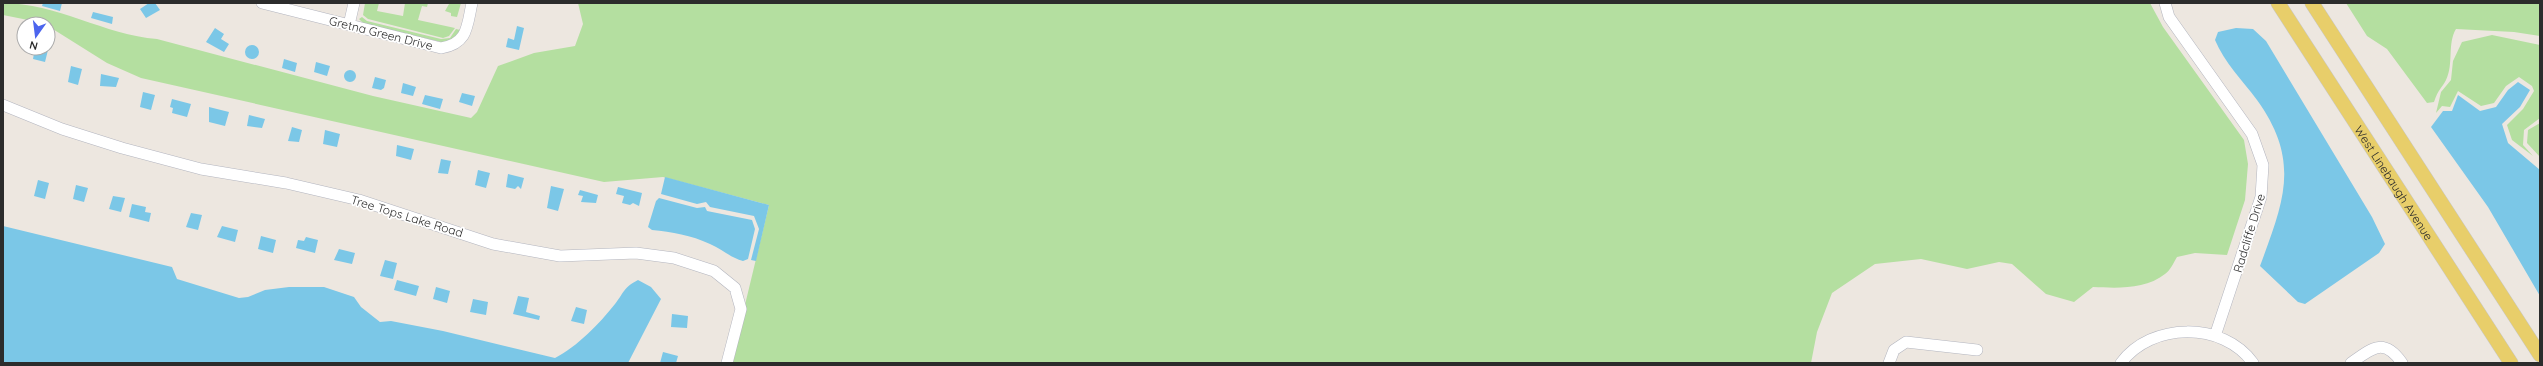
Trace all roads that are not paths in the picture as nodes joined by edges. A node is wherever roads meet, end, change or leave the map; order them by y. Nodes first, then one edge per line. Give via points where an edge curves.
1 (262, 3) edge
2 (354, 3) edge
3 (472, 3) edge
4 (2165, 3) edge
5 (2278, 3) edge
6 (2312, 3) edge
7 (349, 25) junction
8 (3, 105) edge
9 (2215, 336) junction
10 (1977, 350) dead end
11 (2540, 355) edge
12 (727, 363) edge
13 (1889, 363) edge
14 (2121, 363) edge
15 (2253, 363) edge
16 (2351, 363) edge
17 (2402, 363) edge
18 (2511, 363) edge

1 - 7 street, Gretna Green Drive
2 - 7 street
3 - 7 street, Gretna Green Drive via 461,40 453,46 444,48
4 - 9 street, Radcliffe Drive via 2169,17 2252,134 2263,165 2261,197
5 - 18 main road, West Linebaugh Avenue
6 - 11 main road
8 - 12 street, Tree Tops Lake Road via 62,129 122,148 201,169 286,183 359,200 493,244 560,256 636,253 667,257 714,271 735,288 741,309
9 - 14 street via 2198,332 2161,335 2134,350
9 - 15 street via 2243,351
10 - 13 street via 1906,342 1894,350
16 - 17 street via 2374,347 2381,346 2395,353

